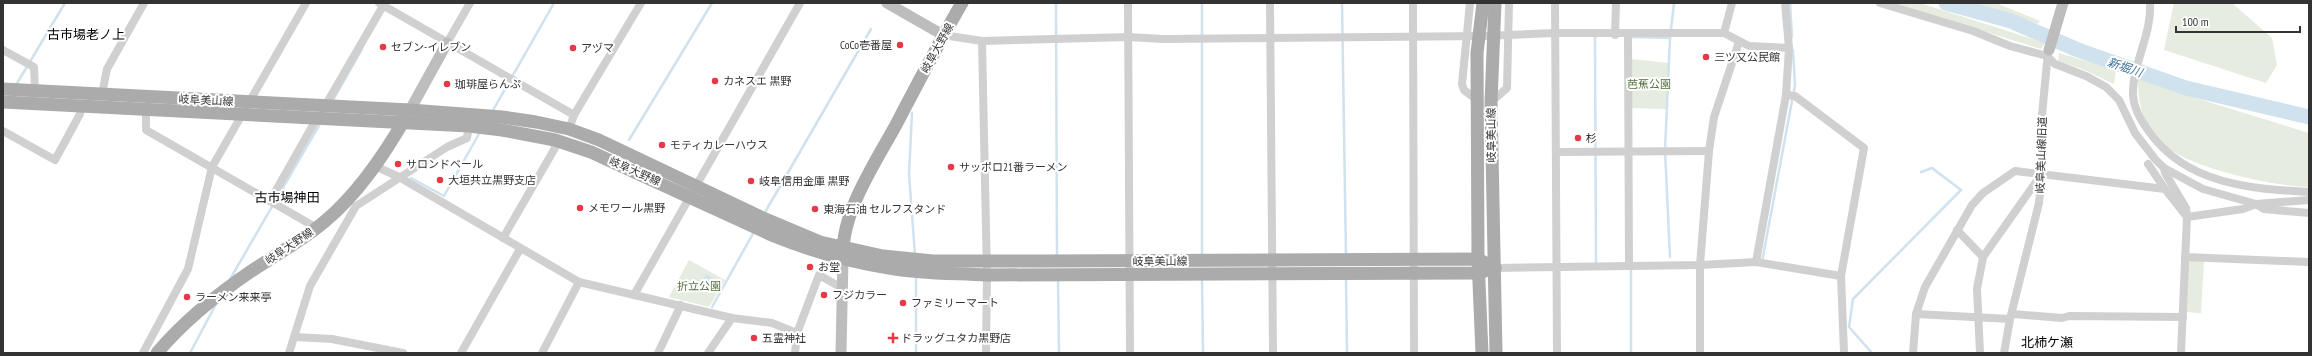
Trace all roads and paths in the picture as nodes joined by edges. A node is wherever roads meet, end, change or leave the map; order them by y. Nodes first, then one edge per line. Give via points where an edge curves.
1 (144, 3) edge
2 (306, 3) edge
3 (470, 3) edge
4 (641, 3) edge
5 (800, 3) edge
6 (887, 3) edge
7 (962, 3) edge
8 (1128, 3) edge
9 (1270, 3) edge
10 (1413, 3) edge
11 (1470, 3) edge
12 (1483, 3) edge
13 (1495, 3) edge
14 (1509, 3) edge
15 (1555, 3) edge
16 (1616, 3) edge
17 (1732, 3) edge
18 (1785, 3) edge
19 (1880, 3) edge
20 (2063, 3) edge
21 (2150, 3) edge
22 (381, 4) edge
23 (1555, 33) junction
24 (1724, 33) junction
25 (1615, 34) junction
26 (1628, 35) junction
27 (943, 36) junction
28 (1413, 36) junction
29 (1465, 36) junction
30 (1479, 36) junction
31 (1493, 36) junction
32 (1506, 36) junction
33 (1128, 37) junction
34 (1270, 38) junction
35 (982, 41) junction
36 (1739, 42) junction
37 (447, 43) junction
38 (1789, 48) junction
39 (3, 50) edge
40 (2048, 53) junction
41 (3, 89) edge
42 (35, 91) junction
43 (102, 94) junction
44 (1786, 95) junction
45 (2133, 96) junction
46 (1477, 100) junction
47 (2119, 100) junction
48 (3, 102) edge
49 (1490, 102) junction
50 (248, 103) junction
51 (81, 106) junction
52 (324, 106) junction
53 (146, 109) junction
54 (410, 110) junction
55 (242, 114) junction
56 (574, 116) junction
57 (317, 118) junction
58 (403, 122) junction
59 (469, 126) junction
60 (569, 129) junction
61 (3, 131) edge
62 (555, 140) junction
63 (1629, 151) junction
64 (1709, 151) junction
65 (1556, 152) junction
66 (2148, 164) dead end
67 (375, 166) junction
68 (212, 167) junction
69 (2164, 168) junction
70 (2042, 174) junction
71 (399, 178) junction
72 (2165, 189) junction
73 (694, 192) junction
74 (2309, 192) edge
75 (2309, 200) edge
76 (273, 202) junction
77 (2256, 204) junction
78 (2309, 213) edge
79 (2187, 218) junction
80 (317, 228) junction
81 (1957, 230) junction
82 (503, 238) junction
83 (520, 249) junction
84 (843, 252) junction
85 (1982, 257) junction
86 (2185, 257) junction
87 (1271, 259) junction
88 (1478, 259) junction
89 (987, 261) junction
90 (1756, 262) junction
91 (2309, 262) edge
92 (1556, 265) junction
93 (1630, 265) junction
94 (1700, 265) junction
95 (1129, 267) junction
96 (1413, 267) junction
97 (1496, 268) junction
98 (1478, 273) junction
99 (1272, 274) junction
100 (987, 275) junction
101 (1841, 276) junction
102 (579, 282) junction
103 (842, 288) junction
104 (634, 295) junction
105 (681, 305) junction
106 (1916, 314) junction
107 (2011, 316) junction
108 (1980, 317) junction
109 (2183, 317) junction
110 (732, 318) junction
111 (797, 333) junction
112 (295, 337) junction
113 (143, 353) edge
114 (157, 353) edge
115 (289, 353) edge
116 (403, 353) edge
117 (461, 353) edge
118 (542, 353) edge
119 (658, 353) edge
120 (708, 353) edge
121 (795, 353) edge
122 (841, 353) edge
123 (986, 353) edge
124 (1130, 353) edge
125 (1273, 353) edge
126 (1414, 353) edge
127 (1482, 353) edge
128 (1496, 353) edge
129 (1557, 353) edge
130 (1700, 353) edge
131 (1844, 353) edge
132 (1913, 353) edge
133 (1980, 353) edge
134 (2004, 353) edge
135 (2181, 353) edge

1 - 43 street via 107,69
2 - 50 street
3 - 37 street
4 - 56 street
5 - 73 street
6 - 27 street
7 - 27 main road, 岐阜大野線
8 - 33 street
9 - 34 street
10 - 28 street
11 - 29 street
12 - 30 main road, 岐阜美山線
13 - 31 main road, 岐阜美山線
14 - 32 street
15 - 23 street
16 - 25 street
17 - 24 street
18 - 38 street
19 - 40 street via 1973,31 2010,46
20 - 40 street, 岐阜美山線旧道
21 - 45 street via 2150,23 2134,82
22 - 37 street
22 - 52 street
23 - 25 street
23 - 32 street
23 - 65 street
24 - 26 street
24 - 36 street
25 - 26 street
26 - 63 street
27 - 35 street
27 - 84 main road, 岐阜大野線 via 864,185 849,221
28 - 29 street
28 - 34 street
28 - 96 street
29 - 30 street
29 - 46 street via 1462,84 1464,90
30 - 31 street
30 - 46 main road, 岐阜美山線
31 - 32 street
31 - 49 main road, 岐阜美山線
32 - 49 street via 1507,88
33 - 34 street
33 - 35 street
33 - 95 street
34 - 87 street
35 - 89 street
36 - 38 street via 1758,47
36 - 64 street via 1714,117
37 - 54 street
37 - 56 street
38 - 44 street
39 - 42 street via 34,67
40 - 47 street via 2055,64 2106,86
40 - 70 street, 岐阜美山線旧道 via 2042,115
41 - 42 main road, 岐阜美山線
42 - 43 main road, 岐阜美山線
43 - 50 main road, 岐阜美山線
44 - 90 street
44 - 101 street via 1795,96 1864,148
45 - 47 street
45 - 74 street via 2139,118 2156,142 2183,164 2219,182 2254,189
46 - 88 main road, 岐阜美山線
47 - 69 street via 2134,133
48 - 51 main road, 岐阜美山線
49 - 97 main road, 岐阜美山線
50 - 52 main road, 岐阜美山線
50 - 55 street
51 - 53 main road, 岐阜美山線
51 - 61 street via 80,114 55,160
52 - 54 main road, 岐阜美山線
53 - 55 main road, 岐阜美山線
53 - 68 street via 146,130
54 - 58 main road, 岐阜大野線
54 - 60 main road, 岐阜大野線 via 502,117
55 - 57 main road, 岐阜美山線
55 - 68 street
56 - 60 street
57 - 58 main road, 岐阜美山線
57 - 76 street
58 - 59 main road, 岐阜大野線
58 - 67 main road, 岐阜大野線
59 - 62 main road, 岐阜大野線
59 - 71 street via 468,138 447,147
60 - 73 main road, 岐阜大野線 via 599,140
62 - 73 main road, 岐阜大野線
62 - 82 street via 555,148
63 - 64 street
63 - 65 street
63 - 93 street
64 - 94 street
65 - 92 street
66 - 72 street
67 - 71 street
67 - 80 main road, 岐阜大野線 via 345,203
68 - 76 street
68 - 113 street via 188,269
69 - 77 street via 2203,189
69 - 79 street via 2186,208
70 - 72 street
70 - 81 street via 2015,171 1983,193 1972,205
70 - 85 street
70 - 107 street, 岐阜美山線旧道 via 2039,203
71 - 82 street
71 - 112 street via 356,206 344,224 310,286
72 - 79 street
73 - 84 main road, 岐阜大野線
73 - 104 street
75 - 77 street
76 - 80 street
77 - 78 street via 2264,209
77 - 79 street via 2243,209
79 - 86 street
80 - 114 main road, 岐阜大野線 via 216,298
81 - 85 street
81 - 106 street via 1925,287
82 - 83 street
83 - 102 street
83 - 117 street
84 - 89 main road, 岐阜美山線 via 933,261
84 - 100 main road, 岐阜美山線 via 889,268 916,272
84 - 103 street
85 - 108 street via 1977,289
86 - 91 street
86 - 109 street
87 - 95 main road, 岐阜美山線
87 - 96 main road, 岐阜美山線
87 - 99 street
88 - 96 main road, 岐阜美山線
88 - 97 main road, 岐阜美山線
88 - 98 main road, 岐阜美山線
89 - 95 main road, 岐阜美山線
89 - 100 street
90 - 94 street
90 - 101 street
92 - 93 street
92 - 97 street
92 - 129 street
93 - 94 street
94 - 130 street
95 - 99 main road, 岐阜美山線
95 - 100 main road, 岐阜美山線
95 - 124 street
96 - 98 main road, 岐阜美山線
96 - 99 main road, 岐阜美山線
96 - 126 street
97 - 98 main road, 岐阜美山線
97 - 128 main road, 岐阜美山線
98 - 127 main road, 岐阜美山線
99 - 125 street
100 - 123 street
101 - 131 street
102 - 104 street
102 - 118 street
103 - 111 street via 819,275
103 - 122 street
104 - 105 street
105 - 110 street
105 - 119 street
106 - 108 street
106 - 132 street
107 - 108 street
107 - 109 street
107 - 134 street, 岐阜美山線旧道
108 - 133 street
109 - 135 street
110 - 111 street via 772,324
110 - 120 street
111 - 121 street
112 - 115 street
112 - 116 street via 332,339

